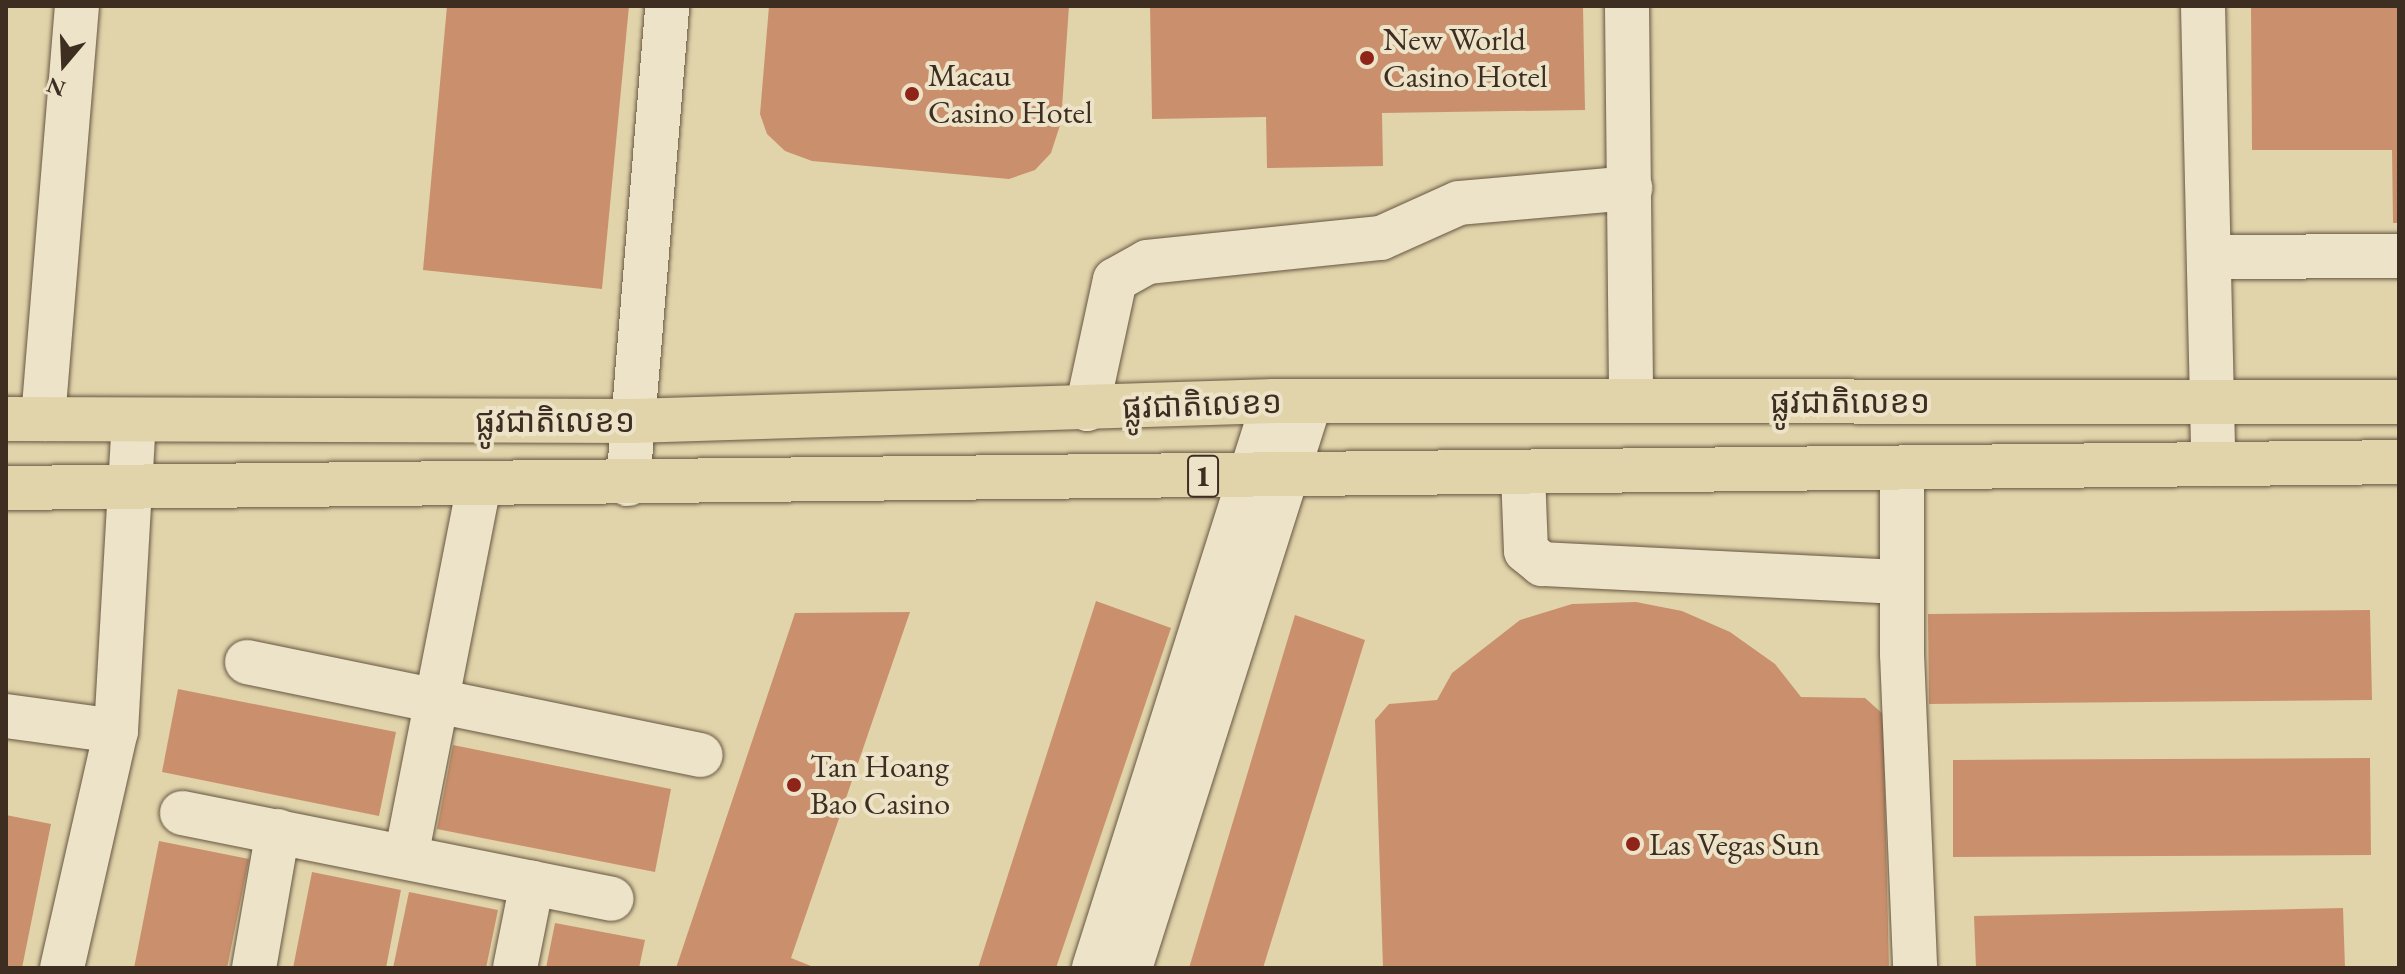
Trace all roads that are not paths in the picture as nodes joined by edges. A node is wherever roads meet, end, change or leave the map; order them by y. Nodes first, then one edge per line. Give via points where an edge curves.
1 (77, 6) edge
2 (667, 6) edge
3 (1627, 6) edge
4 (2203, 6) edge
5 (1630, 188) junction
6 (2399, 256) edge
7 (2212, 257) junction
8 (1631, 401) junction
9 (1292, 402) junction
10 (2211, 402) junction
11 (2399, 402) edge
12 (1087, 409) junction
13 (24, 419) edge
14 (134, 421) junction
15 (632, 421) junction
16 (2399, 462) edge
17 (2213, 464) junction
18 (1902, 471) junction
19 (1523, 473) junction
20 (1268, 476) junction
21 (628, 484) junction
22 (479, 485) junction
23 (6, 488) edge
24 (131, 489) junction
25 (1902, 582) junction
26 (247, 662) dead end
27 (440, 700) junction
28 (6, 716) edge
29 (116, 731) junction
30 (701, 755) dead end
31 (182, 813) dead end
32 (278, 831) junction
33 (406, 857) junction
34 (532, 883) junction
35 (611, 899) dead end
36 (62, 968) edge
37 (254, 968) edge
38 (515, 968) edge
39 (1094, 968) edge
40 (1130, 968) edge
41 (1915, 968) edge

1 - 13 lane
2 - 15 lane
3 - 5 lane
4 - 7 lane
5 - 8 lane
5 - 12 lane via 1459,203 1381,238 1147,262 1115,280
6 - 7 lane
7 - 10 lane
8 - 9 highway, ផ្លូវជាតិលេខ១ / 1
8 - 10 highway, ផ្លូវជាតិលេខ១ / 1
9 - 12 highway, ផ្លូវជាតិលេខ១ / 1
9 - 20 lane
10 - 11 highway, ផ្លូវជាតិលេខ១ / 1
10 - 17 lane
12 - 15 highway, ផ្លូវជាតិលេខ១ / 1
13 - 14 highway, ផ្លូវជាតិលេខ១ / 1
14 - 15 highway, ផ្លូវជាតិលេខ១ / 1
14 - 24 lane
15 - 21 lane
16 - 17 highway, ផ្លូវជាតិលេខ១ / 1
17 - 18 highway, ផ្លូវជាតិលេខ១ / 1
18 - 19 highway, ផ្លូវជាតិលេខ១ / 1
18 - 25 lane
19 - 20 highway, ផ្លូវជាតិលេខ១ / 1
19 - 25 lane via 1526,551 1542,564
20 - 21 highway, ផ្លូវជាតិលេខ១ / 1
20 - 39 lane
20 - 40 lane
21 - 22 highway, ផ្លូវជាតិលេខ១ / 1
22 - 24 highway, ផ្លូវជាតិលេខ១ / 1
22 - 27 lane
23 - 24 highway, ផ្លូវជាតិលេខ១ / 1
24 - 29 lane
25 - 41 lane
26 - 27 lane
27 - 30 lane
27 - 33 lane
28 - 29 lane
29 - 36 lane
31 - 32 lane
32 - 33 lane
32 - 37 lane
33 - 34 lane
34 - 35 lane
34 - 38 lane

